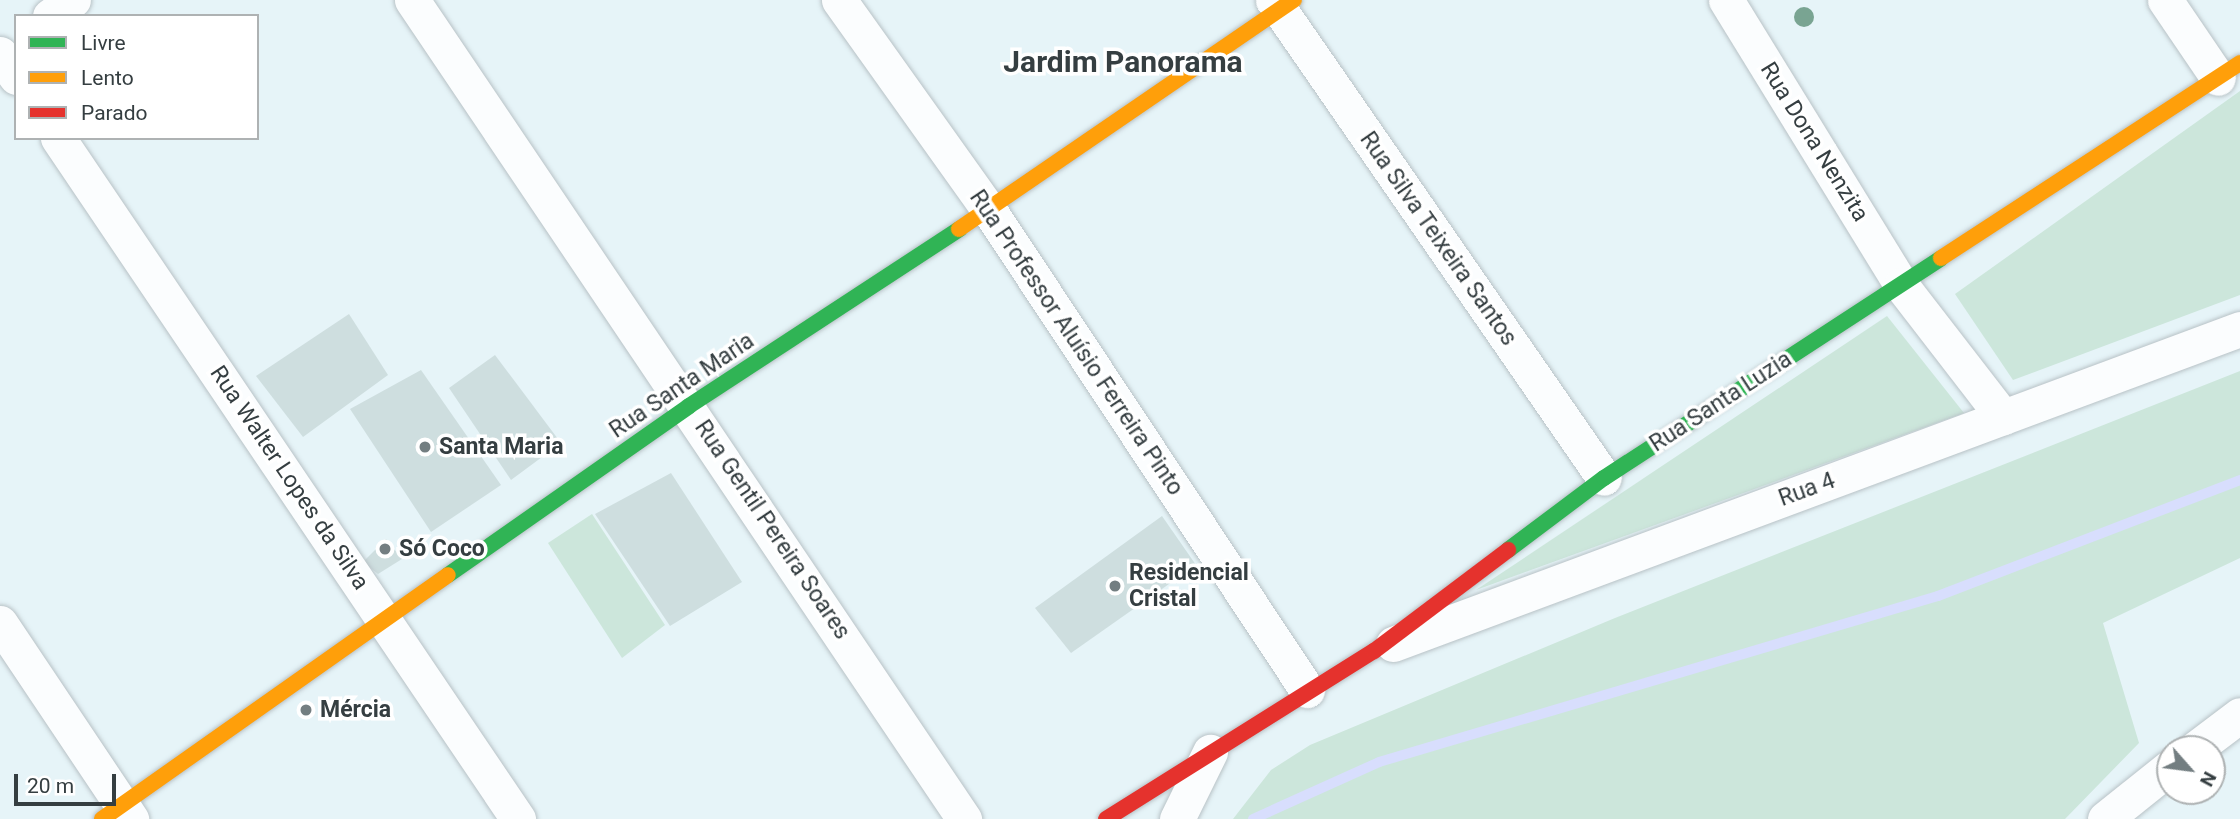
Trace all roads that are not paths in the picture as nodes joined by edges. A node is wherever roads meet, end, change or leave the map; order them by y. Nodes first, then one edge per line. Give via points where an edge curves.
1 (73, 0) edge
2 (412, 0) edge
3 (839, 0) edge
4 (1726, 0) edge
5 (2165, 0) edge
6 (1282, 3) edge
7 (53, 14) edge
8 (14, 41) edge
9 (0, 52) edge
10 (2229, 70) edge
11 (14, 74) edge
12 (59, 140) edge
13 (989, 210) junction
14 (1901, 285) junction
15 (2240, 328) edge
16 (690, 406) junction
17 (2003, 417) junction
18 (1604, 478) junction
19 (385, 620) junction
20 (0, 623) edge
21 (1374, 651) junction
22 (1307, 690) junction
23 (2240, 715) edge
24 (2214, 735) edge
25 (1210, 752) junction
26 (2156, 779) edge
27 (118, 815) edge
28 (518, 819) edge
29 (964, 819) edge
30 (1106, 819) edge
31 (1177, 819) edge
32 (2105, 819) edge

1 - 7 street
2 - 16 street, Rua Gentil Pereira Soares
3 - 13 street, Rua Professor Aluísio Ferreira Pinto
4 - 14 street, Rua Dona Nenzita
5 - 10 street
6 - 13 street, Rua Santa Maria
6 - 18 street, Rua Silva Teixeira Santos
8 - 9 street
9 - 11 street
10 - 14 street, Rua Santa Luzia
12 - 19 street, Rua Walter Lopes da Silva
13 - 16 street, Rua Santa Maria
13 - 22 street, Rua Professor Aluísio Ferreira Pinto
14 - 17 street, Rua Dona Nenzita
14 - 18 street, Rua Santa Luzia
15 - 17 street, Rua 4
16 - 19 street, Rua Santa Maria
16 - 29 street, Rua Gentil Pereira Soares
17 - 21 street, Rua 4
18 - 21 street, Rua Santa Luzia
19 - 27 street, Rua Santa Maria
19 - 28 street, Rua Walter Lopes da Silva
20 - 27 street
21 - 22 street, Rua Santa Luzia
22 - 25 street, Rua Santa Luzia
23 - 24 street
25 - 30 street, Rua Santa Luzia
25 - 31 street
26 - 32 street

